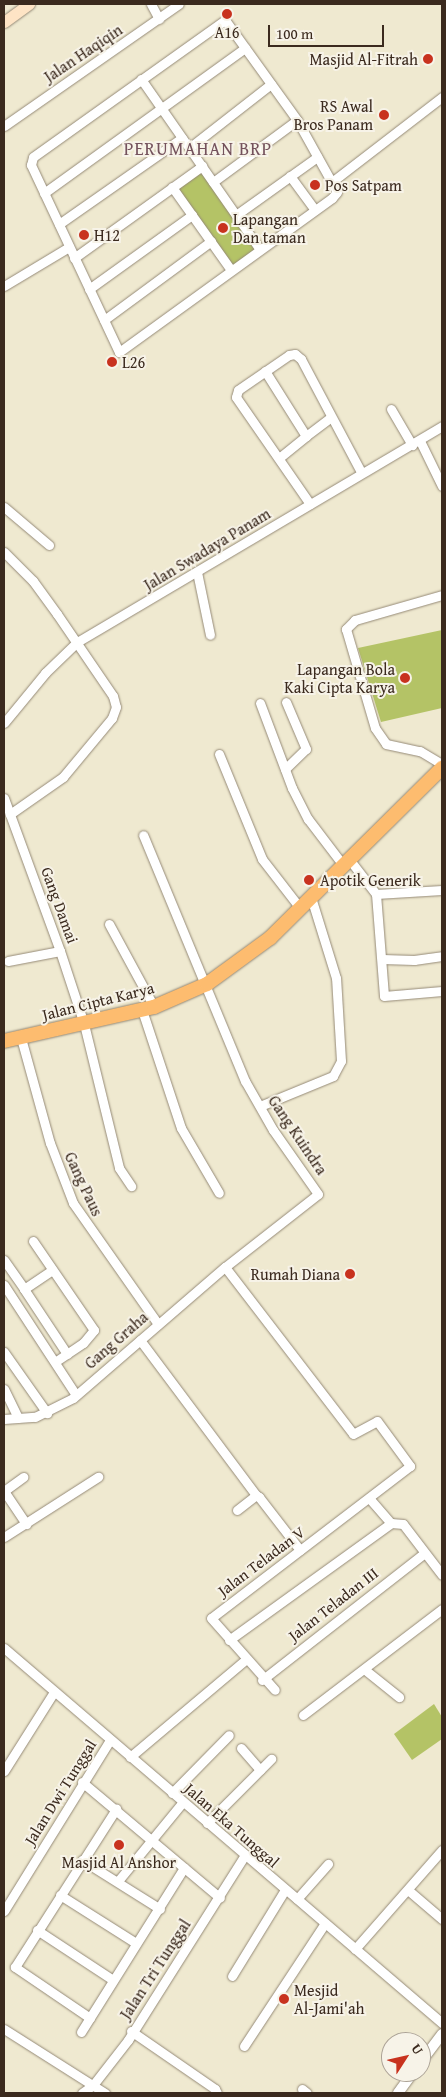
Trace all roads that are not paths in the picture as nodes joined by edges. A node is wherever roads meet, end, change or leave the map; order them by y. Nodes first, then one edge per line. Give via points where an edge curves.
1 (29, 4) edge
2 (151, 4) edge
3 (179, 4) edge
4 (159, 20) junction
5 (4, 22) edge
6 (245, 48) junction
7 (141, 79) junction
8 (270, 84) junction
9 (442, 97) edge
10 (161, 108) junction
11 (297, 120) junction
12 (4, 126) edge
13 (182, 138) junction
14 (189, 148) junction
15 (317, 157) junction
16 (202, 166) junction
17 (290, 176) junction
18 (333, 181) junction
19 (213, 182) junction
20 (172, 187) junction
21 (44, 193) junction
22 (315, 210) junction
23 (192, 215) junction
24 (236, 215) junction
25 (59, 224) junction
26 (211, 241) junction
27 (69, 247) junction
28 (259, 248) junction
29 (74, 258) junction
30 (231, 270) junction
31 (4, 286) edge
32 (89, 289) junction
33 (104, 320) junction
34 (265, 372) junction
35 (391, 409) dead end
36 (330, 418) junction
37 (442, 426) edge
38 (306, 436) junction
39 (416, 443) junction
40 (279, 458) junction
41 (361, 472) junction
42 (442, 486) edge
43 (310, 504) junction
44 (4, 507) edge
45 (50, 545) dead end
46 (4, 552) edge
47 (197, 572) junction
48 (442, 595) edge
49 (210, 635) dead end
50 (77, 642) junction
51 (286, 702) dead end
52 (260, 703) dead end
53 (5, 720) edge
54 (219, 754) dead end
55 (442, 766) edge
56 (285, 769) junction
57 (4, 798) edge
58 (10, 814) junction
59 (143, 835) dead end
60 (346, 862) junction
61 (442, 890) edge
62 (376, 894) junction
63 (310, 897) junction
64 (300, 908) junction
65 (109, 924) dead end
66 (60, 951) junction
67 (442, 956) edge
68 (382, 960) junction
69 (8, 961) dead end
70 (207, 984) junction
71 (442, 991) edge
72 (148, 1009) junction
73 (84, 1024) junction
74 (22, 1038) junction
75 (4, 1041) edge
76 (260, 1106) junction
77 (131, 1186) dead end
78 (219, 1193) dead end
79 (33, 1241) dead end
80 (4, 1260) edge
81 (224, 1267) junction
82 (52, 1270) junction
83 (4, 1285) edge
84 (24, 1288) junction
85 (158, 1324) junction
86 (140, 1340) junction
87 (4, 1352) edge
88 (67, 1354) junction
89 (56, 1361) junction
90 (4, 1389) edge
91 (76, 1395) junction
92 (47, 1413) junction
93 (18, 1418) junction
94 (4, 1419) edge
95 (23, 1476) dead end
96 (98, 1477) dead end
97 (4, 1491) edge
98 (256, 1495) junction
99 (369, 1498) junction
100 (237, 1510) dead end
101 (391, 1523) junction
102 (26, 1524) junction
103 (4, 1537) edge
104 (300, 1550) junction
105 (423, 1554) junction
106 (442, 1575) edge
107 (442, 1608) edge
108 (229, 1640) junction
109 (4, 1648) edge
110 (245, 1660) junction
111 (364, 1669) junction
112 (262, 1680) junction
113 (275, 1690) dead end
114 (54, 1692) junction
115 (399, 1697) dead end
116 (303, 1715) dead end
117 (229, 1735) dead end
118 (110, 1740) junction
119 (241, 1748) dead end
120 (130, 1757) junction
121 (271, 1759) dead end
122 (260, 1770) junction
123 (4, 1771) edge
124 (82, 1782) junction
125 (172, 1793) junction
126 (182, 1803) junction
127 (116, 1809) junction
128 (207, 1823) junction
129 (152, 1839) junction
130 (442, 1850) edge
131 (245, 1855) junction
132 (82, 1860) junction
133 (328, 1864) dead end
134 (184, 1868) junction
135 (118, 1880) junction
136 (285, 1890) junction
137 (408, 1890) junction
138 (60, 1895) junction
139 (220, 1898) junction
140 (297, 1899) junction
141 (160, 1909) junction
142 (4, 1911) edge
143 (442, 1919) edge
144 (325, 1922) junction
145 (37, 1930) junction
146 (136, 1944) junction
147 (355, 1949) junction
148 (232, 1976) dead end
149 (113, 1980) junction
150 (90, 2018) junction
151 (442, 2023) edge
152 (4, 2029) edge
153 (132, 2031) junction
154 (82, 2032) dead end
155 (442, 2034) edge
156 (244, 2046) dead end
157 (431, 2049) edge
158 (406, 2082) edge
159 (93, 2085) junction
160 (216, 2091) edge
161 (82, 2093) edge
162 (106, 2093) edge
163 (398, 2093) edge

1 - 5 main road
2 - 4 street
3 - 4 street, Jalan Haqiqin
4 - 12 street, Jalan Haqiqin
6 - 7 street via 225,20
6 - 8 street
6 - 10 street
7 - 10 street
7 - 21 street via 34,157 32,165
8 - 11 street
8 - 14 street
9 - 18 street
10 - 13 street
10 - 21 street
11 - 15 street
11 - 19 street
13 - 14 street
13 - 25 street
14 - 16 street
15 - 17 street
15 - 18 street
16 - 19 street
16 - 20 street
17 - 22 street
17 - 24 street
18 - 22 street via 337,192
19 - 24 street
20 - 23 street
20 - 29 street
21 - 25 street
22 - 28 street
23 - 26 street
23 - 32 street
24 - 28 street
25 - 27 street
26 - 30 street
26 - 33 street
27 - 29 street
27 - 31 street
28 - 30 street
29 - 32 street
30 - 33 street via 119,352
32 - 33 street
34 - 36 street via 295,354 301,359
34 - 38 street
34 - 40 street via 238,390 236,397
35 - 39 street
36 - 38 street
36 - 41 street
37 - 39 street, Jalan Swadaya Panam
38 - 40 street
39 - 41 street, Jalan Swadaya Panam
39 - 42 street
40 - 43 street
41 - 43 street, Jalan Swadaya Panam
43 - 47 street, Jalan Swadaya Panam
44 - 45 street
46 - 50 street via 33,581
47 - 49 street
47 - 50 street, Jalan Swadaya Panam
48 - 55 street via 355,620 346,629 375,728 386,744 420,751
50 - 53 street, Jalan Swadaya Panam
50 - 58 street via 113,696 116,707 112,718 63,777
51 - 56 street via 306,749
52 - 56 street
54 - 64 street via 262,859
55 - 60 main road, Jalan Cipta Karya
56 - 60 street via 308,819
57 - 58 street, Gang Damai
58 - 66 street, Gang Damai
59 - 70 street, Gang Kuindra
60 - 62 street
60 - 63 main road, Jalan Cipta Karya
61 - 62 street
62 - 68 street
63 - 64 main road, Jalan Cipta Karya
63 - 76 street via 336,978 341,1061 333,1076
64 - 70 main road, Jalan Cipta Karya via 270,938
65 - 72 street
66 - 69 street
66 - 73 street, Gang Damai
67 - 68 street
68 - 71 street via 384,996
70 - 72 main road, Jalan Cipta Karya
70 - 76 street, Gang Kuindra via 245,1082
72 - 73 main road, Jalan Cipta Karya
72 - 78 street via 181,1128
73 - 74 main road, Jalan Cipta Karya
73 - 77 street, Gang Damai via 119,1168
74 - 75 main road, Jalan Cipta Karya
74 - 85 street, Gang Paus via 50,1143 73,1203
76 - 81 street, Gang Kuindra via 318,1194
79 - 82 street
80 - 84 street
81 - 85 street, Gang Graha
81 - 99 street, Jalan Teladan V via 353,1434 376,1421 409,1464
82 - 84 street
82 - 88 street via 94,1330
83 - 89 street
84 - 88 street
85 - 86 street, Gang Graha
86 - 91 street, Gang Graha
86 - 98 street
87 - 92 street
88 - 89 street
89 - 91 street
90 - 93 street
91 - 92 street, Gang Graha
92 - 93 street, Gang Graha
93 - 94 street, Gang Graha
95 - 97 street
96 - 102 street
97 - 102 street
98 - 100 street
98 - 104 street
99 - 101 street
99 - 104 street, Jalan Teladan V
101 - 105 street via 403,1524
101 - 108 street
102 - 103 street
104 - 108 street, Jalan Teladan V via 211,1618
105 - 106 street
105 - 112 street, Jalan Teladan III
107 - 111 street
108 - 110 street, Jalan Teladan V
109 - 114 street, Jalan Eka Tunggal
110 - 112 street, Jalan Teladan V
110 - 120 street
111 - 115 street
111 - 116 street
112 - 113 street, Jalan Teladan V
114 - 118 street, Jalan Eka Tunggal
114 - 123 street
117 - 125 street
118 - 120 street, Jalan Eka Tunggal
118 - 124 street, Jalan Dwi Tunggal
119 - 122 street
120 - 125 street, Jalan Eka Tunggal
121 - 122 street
122 - 128 street
124 - 127 street
124 - 142 street, Jalan Dwi Tunggal
125 - 126 street, Jalan Eka Tunggal
126 - 128 street, Jalan Eka Tunggal
126 - 129 street
127 - 129 street
127 - 132 street
128 - 131 street, Jalan Eka Tunggal
129 - 134 street
129 - 135 street
130 - 137 street
131 - 136 street, Jalan Eka Tunggal
131 - 139 street, Jalan Tri Tunggal
132 - 135 street
132 - 138 street
133 - 140 street
134 - 139 street
134 - 141 street
135 - 141 street
136 - 140 street, Jalan Eka Tunggal
136 - 148 street
137 - 143 street
137 - 147 street
138 - 145 street
138 - 146 street
139 - 153 street, Jalan Tri Tunggal
140 - 144 street, Jalan Eka Tunggal
141 - 146 street
144 - 147 street, Jalan Eka Tunggal
144 - 156 street
145 - 149 street
145 - 150 street via 15,1967
146 - 149 street
147 - 151 street, Jalan Eka Tunggal
149 - 150 street
150 - 154 street
152 - 159 street
153 - 159 street, Jalan Tri Tunggal
153 - 160 street
155 - 157 street
158 - 163 street
159 - 161 street, Jalan Tri Tunggal
159 - 162 street

